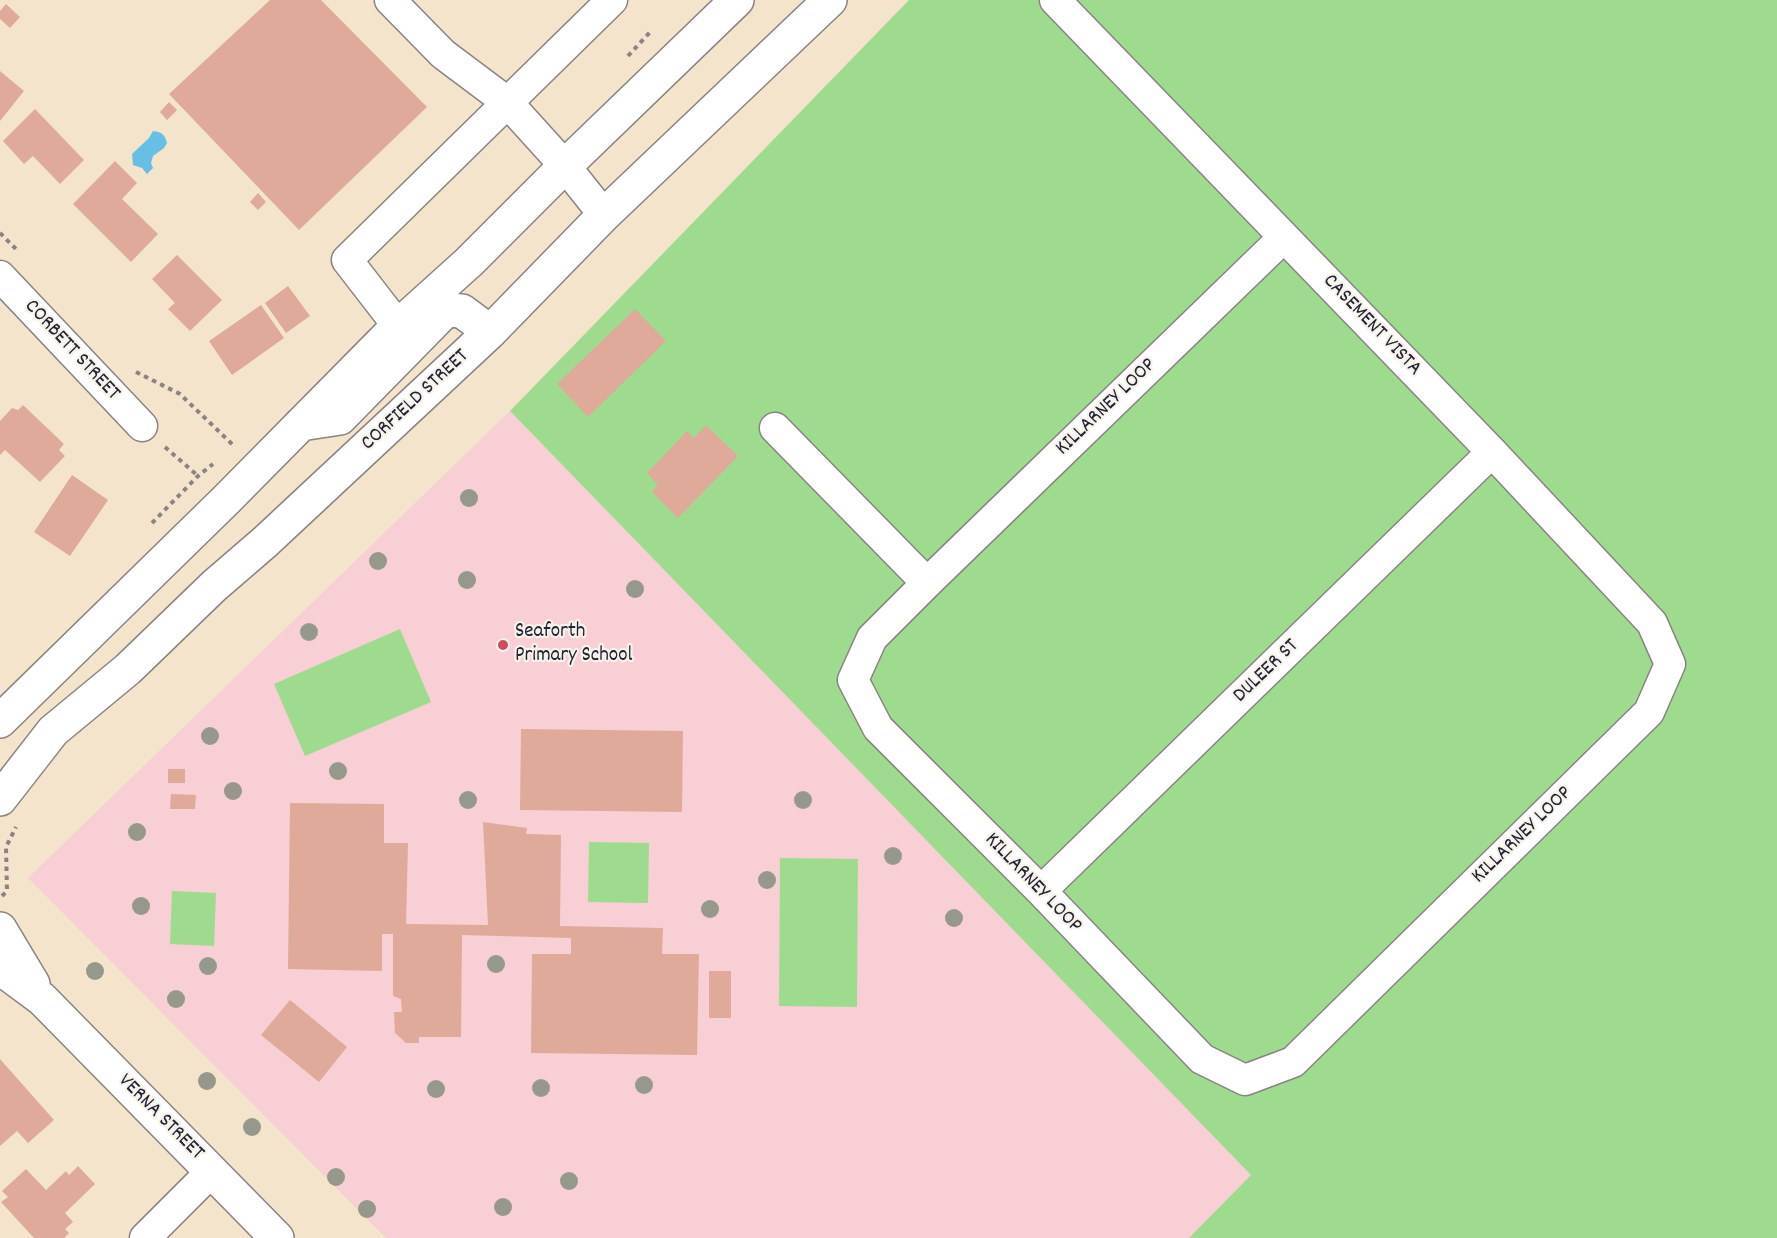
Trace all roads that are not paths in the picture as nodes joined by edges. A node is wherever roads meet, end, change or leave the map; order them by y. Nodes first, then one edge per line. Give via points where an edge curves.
1 (390, 0) edge
2 (612, 0) edge
3 (737, 0) edge
4 (830, 0) edge
5 (1055, 0) edge
6 (507, 102) junction
7 (565, 166) junction
8 (604, 215) junction
9 (1284, 237) junction
10 (0, 276) edge
11 (398, 326) junction
12 (490, 332) junction
13 (302, 424) junction
14 (142, 426) dead end
15 (775, 428) dead end
16 (1492, 452) junction
17 (927, 583) junction
18 (1670, 664) joint
19 (0, 721) edge
20 (0, 799) edge
21 (1041, 891) junction
22 (0, 929) edge
23 (0, 968) edge
24 (42, 999) junction
25 (212, 1171) junction
26 (145, 1238) edge
27 (277, 1238) edge

1 - 6 street via 443,54
2 - 6 street
3 - 7 main road
4 - 8 main road, CORFIELD STREET
5 - 9 street, CASEMENT VISTA
6 - 7 street
6 - 11 street via 346,260
7 - 8 street
7 - 11 main road
8 - 12 main road, CORFIELD STREET
9 - 16 street, CASEMENT VISTA
9 - 17 street, KILLARNEY LOOP
10 - 14 street, CORBETT STREET
11 - 13 main road
12 - 13 main road via 462,311 446,310 340,418
12 - 20 main road, CORFIELD STREET via 128,669 53,731
13 - 19 main road
15 - 17 street
16 - 18 street, CASEMENT VISTA via 1652,623
16 - 21 street, DULEER ST
17 - 21 street, KILLARNEY LOOP via 872,638 853,680 878,728
18 - 21 street, KILLARNEY LOOP via 1649,712 1293,1062 1245,1080 1202,1059
22 - 24 main road, VERNA STREET
23 - 24 main road, VERNA STREET
24 - 25 main road, VERNA STREET
25 - 26 street
25 - 27 main road, VERNA STREET

